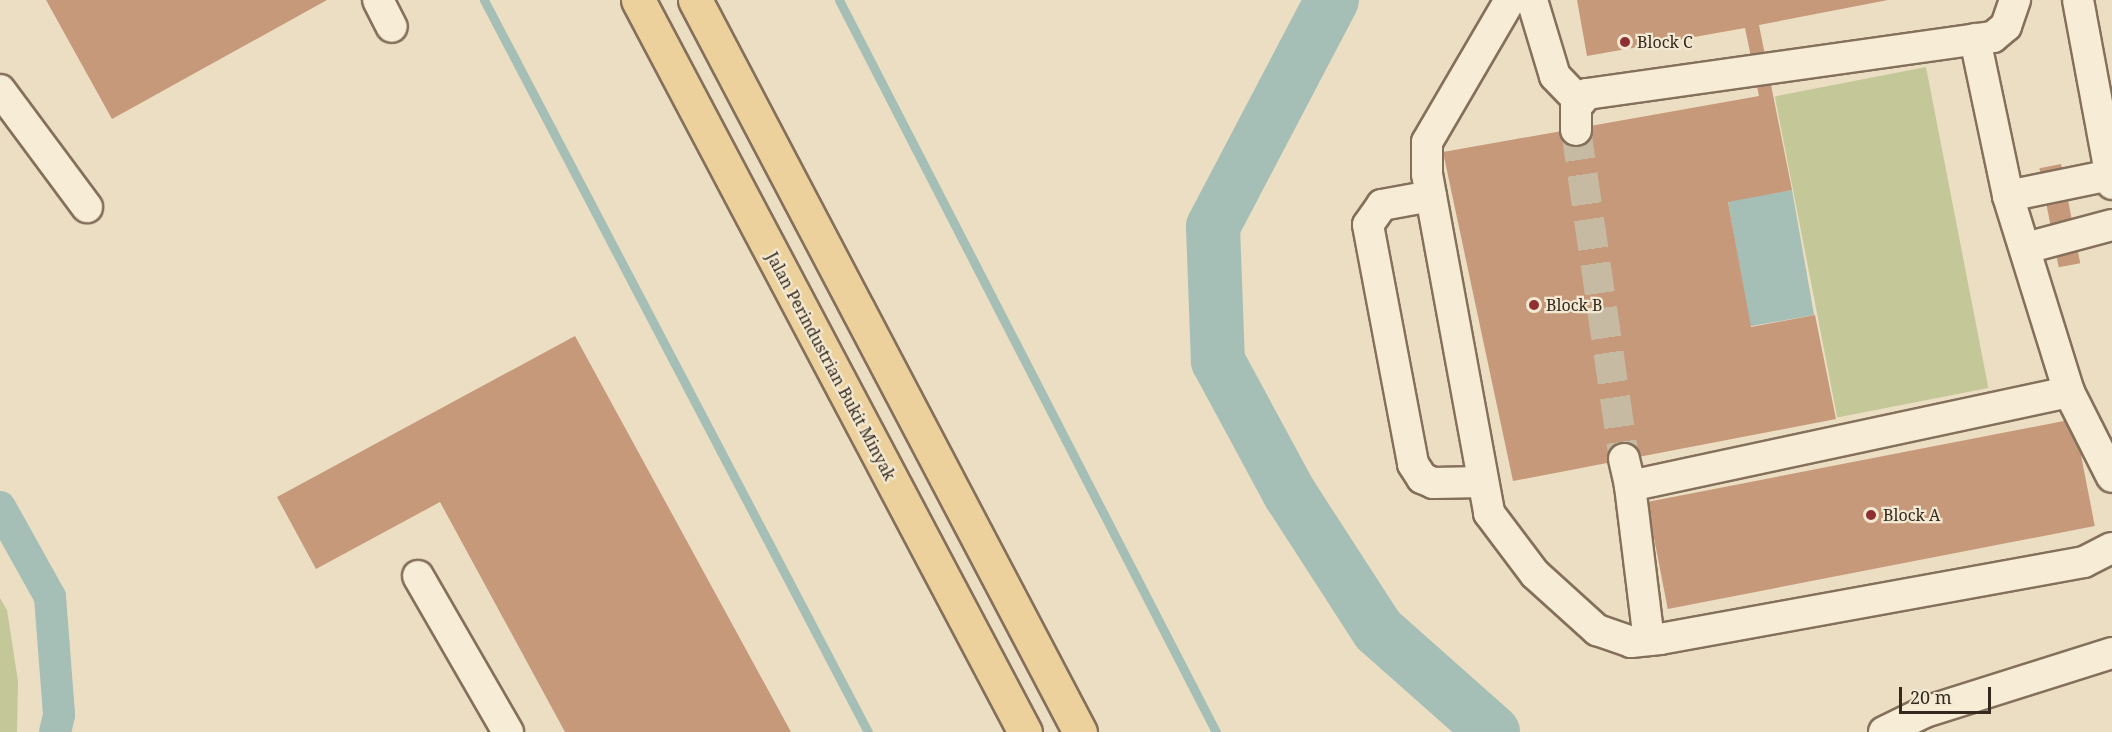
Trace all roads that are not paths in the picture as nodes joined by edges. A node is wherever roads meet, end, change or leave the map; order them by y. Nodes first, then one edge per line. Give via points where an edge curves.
1 (378, 0) edge
2 (638, 0) edge
3 (694, 0) edge
4 (1510, 0) edge
5 (1532, 0) edge
6 (2015, 0) edge
7 (2078, 0) edge
8 (392, 27) dead end
9 (1975, 39) junction
10 (0, 90) edge
11 (1578, 100) junction
12 (1576, 130) tunnel mouth
13 (2111, 179) edge
14 (1431, 196) junction
15 (2008, 196) junction
16 (87, 207) dead end
17 (2112, 225) edge
18 (2026, 248) junction
19 (2069, 392) junction
20 (2112, 477) edge
21 (1483, 482) junction
22 (2112, 548) edge
23 (418, 576) dead end
24 (1649, 640) junction
25 (2112, 653) edge
26 (508, 732) edge
27 (1025, 732) edge
28 (1080, 732) edge
29 (1884, 732) edge

1 - 8 street
2 - 27 main road, Jalan Perindustrian Bukit Minyak
3 - 28 main road
4 - 14 street via 1427,142
5 - 11 street via 1555,76
6 - 9 street via 2006,26 1993,37
7 - 13 street
9 - 11 street
9 - 15 street
10 - 16 street
11 - 12 street
13 - 15 street
14 - 21 street
14 - 21 street via 1382,205 1368,225 1413,464 1422,478 1433,483
15 - 18 street
17 - 18 street
18 - 19 street
19 - 20 street
19 - 24 street via 1627,472
21 - 24 street via 1489,513 1535,574 1597,630 1631,642
22 - 24 street via 2084,562
23 - 26 street
25 - 29 street via 1925,712

